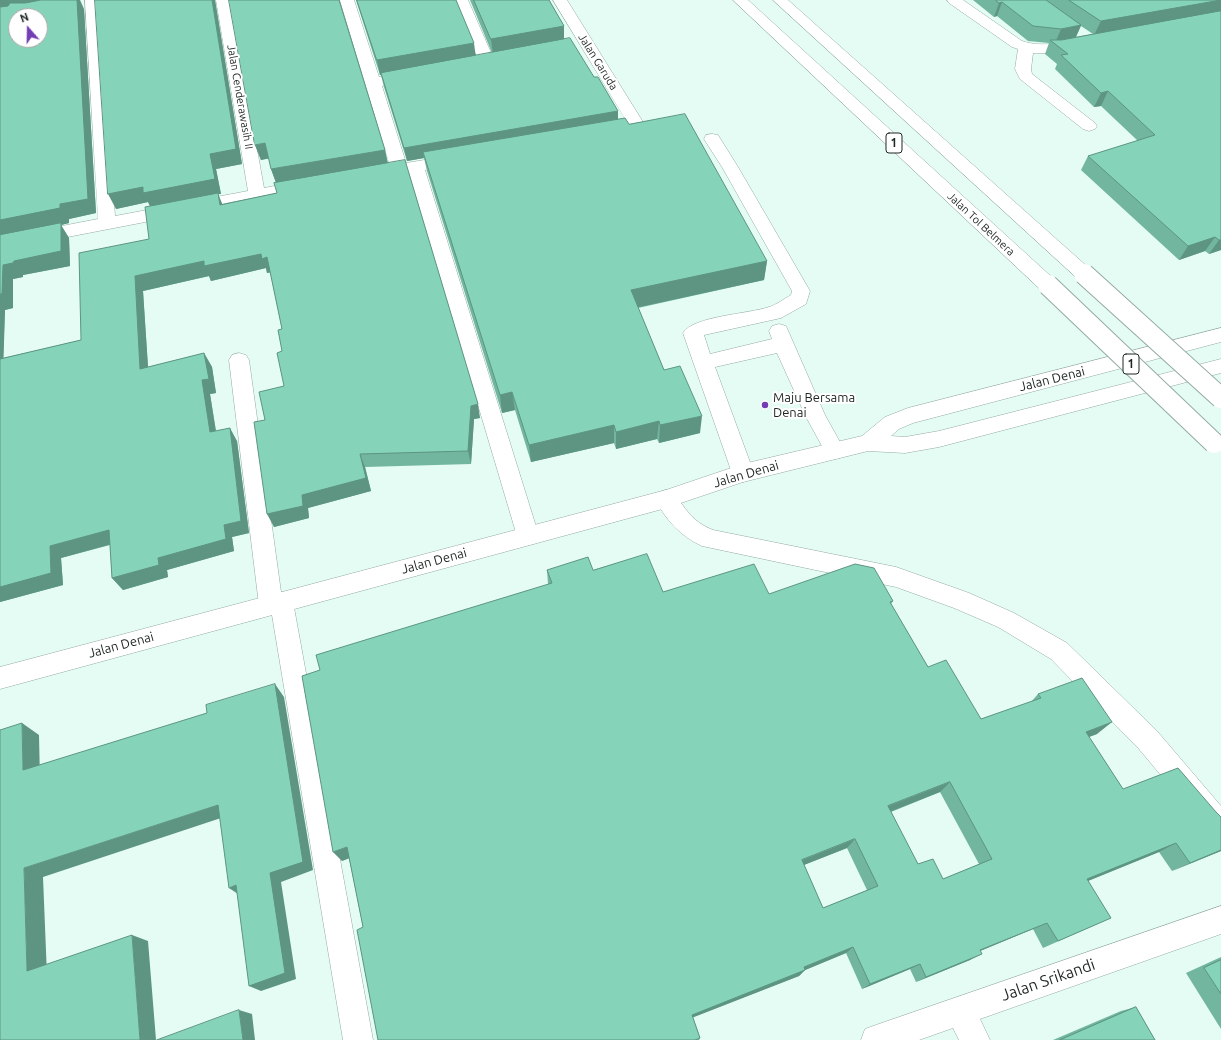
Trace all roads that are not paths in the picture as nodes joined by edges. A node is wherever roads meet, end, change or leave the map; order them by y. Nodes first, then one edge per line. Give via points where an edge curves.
1 (223, 0) edge
2 (347, 0) edge
3 (461, 0) edge
4 (560, 0) edge
5 (740, 0) edge
6 (780, 0) edge
7 (954, 0) edge
8 (91, 2) edge
9 (1073, 30) edge
10 (1026, 47) junction
11 (502, 59) edge
12 (487, 62) junction
13 (472, 65) edge
14 (426, 74) edge
15 (373, 83) junction
16 (1089, 126) dead end
17 (597, 135) edge
18 (712, 139) dead end
19 (471, 157) edge
20 (408, 168) junction
21 (362, 176) edge
22 (317, 184) edge
23 (257, 194) junction
24 (107, 223) junction
25 (0, 244) edge
26 (774, 313) junction
27 (1221, 336) edge
28 (784, 344) junction
29 (239, 360) dead end
30 (703, 363) junction
31 (1221, 366) edge
32 (1221, 398) edge
33 (868, 443) junction
34 (1218, 446) edge
35 (835, 451) junction
36 (743, 473) junction
37 (666, 499) junction
38 (528, 536) junction
39 (276, 604) junction
40 (0, 678) edge
41 (1221, 825) edge
42 (1221, 920) edge
43 (960, 1011) junction
44 (358, 1040) edge
45 (876, 1040) edge
46 (975, 1040) edge

1 - 23 main road, Jalan Cenderawasih II
2 - 15 main road
3 - 12 main road
4 - 17 main road, Jalan Garuda via 579,45 635,122 629,130
5 - 34 main road, Jalan Tol Belmera / 1, bridge
6 - 32 main road, 1, bridge
7 - 10 main road via 1017,44
8 - 24 main road
9 - 10 main road via 1091,42 1055,49
10 - 16 main road via 1023,70 1025,76
11 - 12 main road
12 - 13 main road
14 - 15 main road
15 - 20 main road
18 - 26 main road via 801,291 799,300
19 - 20 main road
20 - 21 main road
20 - 38 main road
22 - 23 main road
23 - 24 main road
24 - 25 main road
26 - 28 main road
26 - 30 main road via 695,330 693,333
27 - 33 main road, Jalan Denai via 908,416 892,423
28 - 30 main road
28 - 35 main road via 816,417
29 - 39 main road
30 - 36 main road
31 - 33 main road, Jalan Denai via 939,439 905,445
33 - 35 main road, Jalan Denai
35 - 36 main road, Jalan Denai
36 - 37 main road, Jalan Denai
37 - 38 main road, Jalan Denai
37 - 41 main road via 683,522 695,532 710,539 896,577 961,600 1006,620 1059,651 1148,740
38 - 39 main road, Jalan Denai
39 - 40 main road, Jalan Denai
39 - 44 main road
42 - 43 main road, Jalan Srikandi
43 - 45 main road, Jalan Srikandi
43 - 46 main road

